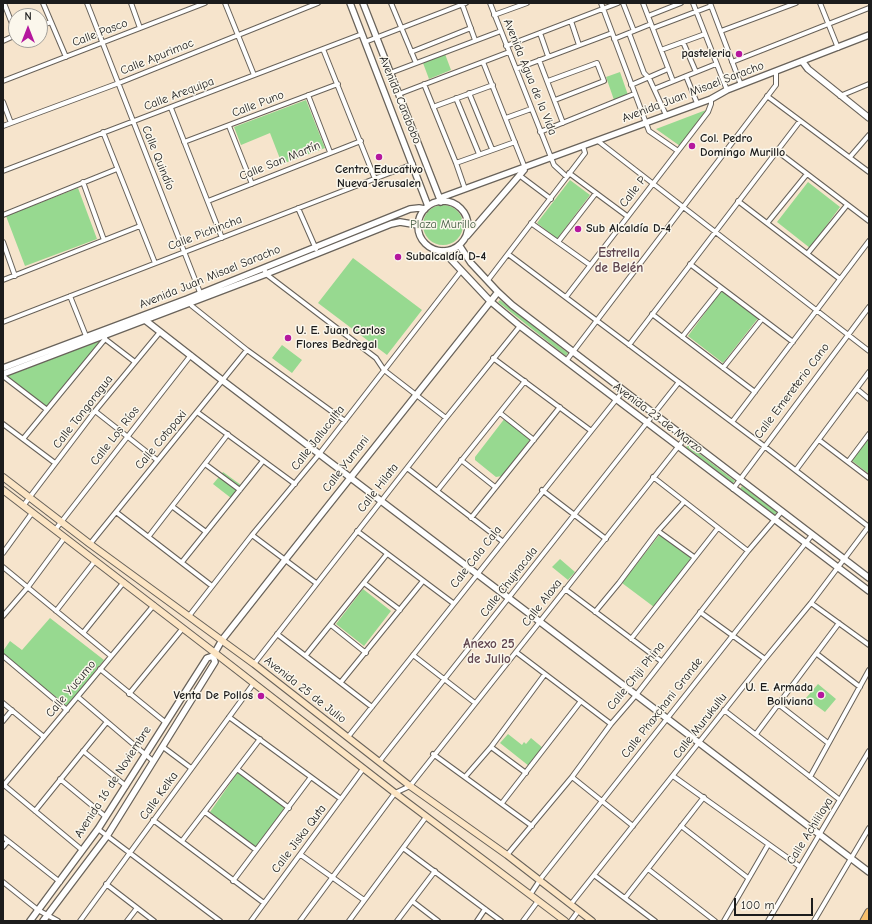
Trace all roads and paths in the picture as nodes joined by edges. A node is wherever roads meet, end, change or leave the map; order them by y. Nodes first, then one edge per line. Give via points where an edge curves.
1 (4, 3) edge
2 (43, 3) edge
3 (87, 3) edge
4 (131, 3) edge
5 (205, 3) edge
6 (225, 3) edge
7 (318, 3) edge
8 (350, 3) edge
9 (363, 3) edge
10 (391, 3) edge
11 (452, 3) edge
12 (490, 3) edge
13 (527, 3) edge
14 (601, 3) edge
15 (618, 3) edge
16 (623, 3) edge
17 (643, 3) edge
18 (681, 3) edge
19 (693, 3) edge
20 (796, 3) edge
21 (820, 3) edge
22 (464, 4) edge
23 (710, 5) edge
24 (454, 8) junction
25 (869, 8) edge
26 (603, 9) junction
27 (696, 12) junction
28 (8, 14) edge
29 (494, 15) junction
30 (648, 16) junction
31 (571, 21) junction
32 (51, 22) junction
33 (48, 23) edge
34 (828, 24) junction
35 (652, 26) junction
36 (140, 28) junction
37 (402, 28) junction
38 (471, 28) junction
39 (501, 31) junction
40 (634, 31) junction
41 (721, 31) junction
42 (540, 33) junction
43 (612, 33) junction
44 (629, 33) junction
45 (362, 34) junction
46 (704, 34) junction
47 (238, 35) junction
48 (869, 35) edge
49 (376, 37) junction
50 (614, 39) junction
51 (476, 40) junction
52 (103, 42) junction
53 (365, 42) junction
54 (683, 42) junction
55 (579, 45) junction
56 (506, 46) junction
57 (838, 48) junction
58 (323, 49) junction
59 (661, 50) junction
60 (411, 52) junction
61 (509, 52) junction
62 (548, 56) junction
63 (66, 57) junction
64 (539, 60) junction
65 (802, 61) junction
66 (483, 62) junction
67 (732, 62) junction
68 (416, 63) junction
69 (716, 64) junction
70 (516, 69) junction
71 (668, 69) junction
72 (696, 72) junction
73 (776, 72) junction
74 (390, 73) junction
75 (254, 75) junction
76 (686, 76) junction
77 (649, 78) junction
78 (3, 81) edge
79 (548, 81) junction
80 (672, 81) junction
81 (119, 83) junction
82 (338, 84) junction
83 (424, 84) junction
84 (869, 84) edge
85 (493, 85) junction
86 (631, 85) junction
87 (741, 85) junction
88 (654, 88) junction
89 (727, 90) junction
90 (469, 93) junction
91 (399, 94) junction
92 (634, 94) junction
93 (308, 95) junction
94 (767, 96) junction
95 (840, 96) junction
96 (456, 98) junction
97 (711, 98) junction
98 (555, 100) junction
99 (3, 102) edge
100 (697, 103) junction
101 (433, 107) junction
102 (171, 108) junction
103 (531, 109) junction
104 (666, 115) junction
105 (506, 118) junction
106 (869, 118) edge
107 (800, 121) junction
108 (133, 122) junction
109 (645, 122) junction
110 (11, 123) junction
111 (563, 123) junction
112 (3, 126) edge
113 (229, 126) junction
114 (103, 132) junction
115 (540, 132) junction
116 (869, 135) edge
117 (361, 141) junction
118 (598, 141) junction
119 (184, 142) junction
120 (515, 142) junction
121 (583, 146) junction
122 (492, 149) junction
123 (678, 151) junction
124 (777, 151) junction
125 (330, 152) junction
126 (478, 154) junction
127 (551, 158) junction
128 (850, 158) junction
129 (456, 163) junction
130 (413, 164) junction
131 (525, 168) junction
132 (117, 169) junction
133 (3, 171) edge
134 (869, 172) edge
135 (807, 174) junction
136 (519, 175) junction
137 (568, 175) junction
138 (375, 179) junction
139 (82, 182) junction
140 (252, 184) junction
141 (652, 184) junction
142 (465, 189) junction
143 (596, 193) junction
144 (551, 198) junction
145 (441, 200) junction
146 (208, 201) junction
147 (738, 201) junction
148 (847, 205) junction
149 (684, 207) junction
150 (298, 208) junction
151 (427, 208) junction
152 (3, 215) edge
153 (627, 216) junction
154 (869, 221) edge
155 (768, 222) junction
156 (532, 223) junction
157 (418, 225) junction
158 (140, 226) junction
159 (715, 231) junction
160 (222, 238) junction
161 (464, 239) junction
162 (104, 240) junction
163 (869, 241) edge
164 (3, 242) edge
165 (558, 242) junction
166 (459, 245) junction
167 (315, 247) junction
168 (443, 251) junction
169 (185, 252) junction
170 (318, 253) junction
171 (808, 253) junction
172 (508, 254) junction
173 (155, 263) junction
174 (690, 264) junction
175 (590, 265) junction
176 (264, 268) junction
177 (462, 271) junction
178 (266, 274) junction
179 (16, 276) junction
180 (840, 279) junction
181 (3, 280) edge
182 (488, 280) junction
183 (721, 288) junction
184 (498, 292) junction
185 (70, 296) junction
186 (202, 296) junction
187 (566, 297) junction
188 (188, 301) junction
189 (490, 301) junction
190 (869, 306) edge
191 (816, 310) junction
192 (652, 314) junction
193 (143, 318) junction
194 (762, 319) junction
195 (598, 320) junction
196 (3, 322) edge
197 (520, 326) junction
198 (160, 332) junction
199 (848, 334) junction
200 (86, 336) junction
201 (105, 337) junction
202 (682, 337) junction
203 (793, 342) junction
204 (629, 345) junction
205 (248, 350) junction
206 (573, 351) junction
207 (869, 351) edge
208 (190, 355) junction
209 (494, 358) junction
210 (566, 361) junction
211 (135, 362) junction
212 (3, 368) edge
213 (723, 368) junction
214 (384, 370) junction
215 (869, 372) edge
216 (3, 375) edge
217 (222, 380) junction
218 (525, 381) junction
219 (679, 382) junction
220 (857, 389) junction
221 (623, 391) junction
222 (755, 392) junction
223 (415, 395) junction
224 (616, 399) junction
225 (869, 399) edge
226 (560, 407) junction
227 (46, 409) junction
228 (95, 411) junction
229 (197, 412) junction
230 (500, 413) junction
231 (654, 414) junction
232 (446, 418) junction
233 (345, 420) junction
234 (732, 422) junction
235 (648, 423) junction
236 (3, 424) edge
237 (590, 430) junction
238 (228, 434) junction
239 (869, 434) edge
240 (127, 436) junction
241 (685, 438) junction
242 (24, 439) junction
243 (534, 440) junction
244 (819, 440) junction
245 (764, 446) junction
246 (678, 447) junction
247 (320, 453) junction
248 (157, 460) junction
249 (263, 460) junction
250 (462, 460) junction
251 (848, 462) junction
252 (55, 463) junction
253 (205, 464) junction
254 (407, 468) junction
255 (796, 470) junction
256 (351, 476) junction
257 (3, 477) edge
258 (653, 477) junction
259 (739, 478) junction
260 (869, 478) edge
261 (294, 484) junction
262 (495, 487) junction
263 (733, 489) junction
264 (240, 490) junction
265 (542, 490) junction
266 (3, 491) edge
267 (437, 491) junction
268 (30, 498) junction
269 (382, 500) junction
270 (684, 502) junction
271 (23, 506) junction
272 (172, 507) junction
273 (782, 511) junction
274 (116, 512) junction
275 (32, 513) junction
276 (574, 515) junction
277 (471, 518) junction
278 (775, 520) junction
279 (61, 522) junction
280 (869, 527) edge
281 (718, 528) junction
282 (55, 530) junction
283 (357, 531) junction
284 (658, 531) junction
285 (206, 532) junction
286 (252, 535) junction
287 (812, 535) junction
288 (149, 536) junction
289 (65, 537) junction
290 (606, 539) junction
291 (502, 542) junction
292 (90, 544) junction
293 (806, 544) junction
294 (748, 551) junction
295 (3, 553) edge
296 (387, 554) junction
297 (694, 557) junction
298 (844, 559) junction
299 (285, 560) junction
300 (96, 561) junction
301 (182, 562) junction
302 (3, 567) edge
303 (837, 567) junction
304 (477, 573) junction
305 (869, 578) edge
306 (423, 581) junction
307 (124, 582) junction
308 (364, 583) junction
309 (316, 584) junction
310 (212, 586) junction
311 (28, 587) junction
312 (565, 589) junction
313 (869, 591) edge
314 (509, 598) junction
315 (453, 603) junction
316 (811, 603) junction
317 (154, 605) junction
318 (400, 610) junction
319 (56, 611) junction
320 (596, 612) junction
321 (700, 612) junction
322 (3, 616) edge
323 (189, 616) junction
324 (540, 621) junction
325 (839, 623) junction
326 (331, 625) junction
327 (183, 628) junction
328 (83, 633) junction
329 (277, 634) junction
330 (733, 636) junction
331 (631, 639) junction
332 (222, 640) junction
333 (869, 645) edge
334 (516, 652) junction
335 (366, 653) junction
336 (214, 654) junction
337 (818, 654) junction
338 (306, 655) junction
339 (413, 655) junction
340 (3, 656) edge
341 (111, 656) junction
342 (765, 659) junction
343 (661, 661) junction
344 (254, 664) junction
345 (100, 669) junction
346 (869, 670) edge
347 (545, 674) junction
348 (444, 680) junction
349 (341, 682) junction
350 (254, 683) junction
351 (860, 687) junction
352 (129, 694) junction
353 (636, 694) junction
354 (78, 697) junction
355 (581, 701) junction
356 (3, 703) edge
357 (475, 703) junction
358 (778, 704) junction
359 (372, 707) junction
360 (12, 710) junction
361 (67, 710) junction
362 (724, 710) junction
363 (229, 717) junction
364 (666, 718) junction
365 (3, 721) edge
366 (165, 722) junction
367 (106, 723) junction
368 (611, 724) junction
369 (756, 734) junction
370 (44, 737) junction
371 (348, 737) junction
372 (260, 739) junction
373 (828, 742) junction
374 (699, 744) junction
375 (163, 747) junction
376 (491, 747) junction
377 (83, 751) junction
378 (869, 751) edge
379 (434, 754) junction
380 (145, 755) junction
381 (153, 761) junction
382 (379, 762) junction
383 (191, 768) junction
384 (237, 769) junction
385 (363, 769) junction
386 (526, 773) junction
387 (673, 776) junction
388 (311, 777) junction
389 (465, 777) junction
390 (572, 777) junction
391 (810, 777) junction
392 (60, 779) junction
393 (3, 785) edge
394 (126, 786) junction
395 (410, 786) junction
396 (395, 793) junction
397 (704, 797) junction
398 (341, 799) junction
399 (840, 800) junction
400 (602, 801) junction
401 (502, 803) junction
402 (289, 808) junction
403 (35, 811) junction
404 (205, 812) junction
405 (106, 817) junction
406 (426, 817) junction
407 (153, 820) junction
408 (532, 826) junction
409 (632, 826) junction
410 (681, 826) junction
411 (869, 828) edge
412 (98, 829) junction
413 (819, 835) junction
414 (107, 836) junction
415 (3, 837) edge
416 (8, 841) junction
417 (182, 841) junction
418 (768, 845) junction
419 (3, 847) edge
420 (403, 848) junction
421 (82, 850) junction
422 (256, 850) junction
423 (130, 853) junction
424 (301, 855) junction
425 (507, 855) junction
426 (851, 858) junction
427 (799, 866) junction
428 (648, 869) junction
429 (435, 871) junction
430 (869, 872) edge
431 (594, 875) junction
432 (332, 878) junction
433 (748, 878) junction
434 (233, 881) junction
435 (540, 881) junction
436 (3, 882) edge
437 (60, 882) junction
438 (106, 884) junction
439 (530, 895) junction
440 (625, 898) junction
441 (364, 900) junction
442 (412, 901) junction
443 (538, 901) junction
444 (264, 903) junction
445 (571, 904) junction
446 (137, 908) junction
447 (485, 909) junction
448 (38, 910) junction
449 (579, 910) junction
450 (869, 912) edge
451 (48, 914) junction
452 (30, 921) edge
453 (43, 921) edge
454 (58, 921) edge
455 (80, 921) edge
456 (127, 921) edge
457 (154, 921) edge
458 (220, 921) edge
459 (251, 921) edge
460 (300, 921) edge
461 (349, 921) edge
462 (397, 921) edge
463 (438, 921) edge
464 (477, 921) edge
465 (501, 921) edge
466 (524, 921) edge
467 (565, 921) edge
468 (571, 921) edge
469 (592, 921) edge
470 (655, 921) edge
471 (715, 921) edge
472 (724, 921) edge
473 (768, 921) edge
474 (814, 921) edge
475 (864, 921) edge

1 - 28 street
2 - 32 street
3 - 52 street, Calle Quindío
4 - 36 street
5 - 36 street, Calle Pasco
6 - 47 street
7 - 47 street, Calle Apurimac
8 - 45 street, Avenida Carabobo
9 - 49 street, Avenida Carabobo
10 - 37 street
11 - 24 street
12 - 29 street, Avenida Agua de la Vida
13 - 29 street
14 - 26 street
15 - 26 street
16 - 40 street
17 - 30 street
18 - 30 street
19 - 27 street
20 - 41 street
21 - 34 street
22 - 24 street
22 - 38 street
23 - 27 street
23 - 41 street
24 - 37 street
25 - 34 street
26 - 31 street
26 - 43 street
27 - 35 street
27 - 46 street
29 - 39 street, Avenida Agua de la Vida
30 - 35 street
31 - 42 street
31 - 55 street
32 - 33 street
32 - 63 street
34 - 57 street
34 - 67 street
35 - 40 street
35 - 59 street
36 - 52 street, Calle Pasco
37 - 49 street
37 - 60 street
38 - 51 street
38 - 60 street
39 - 51 street
39 - 56 street, Avenida Agua de la Vida
40 - 44 street
41 - 67 street
42 - 56 street
42 - 62 street
43 - 50 street
43 - 55 street
44 - 50 street
44 - 77 street via 644,73
45 - 53 street, Avenida Carabobo
45 - 58 street, Calle Arequipa
46 - 54 street
46 - 69 street
47 - 75 street
47 - 81 street, Calle Apurimac
48 - 57 street, Avenida Juan Misael Saracho
49 - 53 street
49 - 74 street, Avenida Carabobo
50 - 86 street
51 - 68 street
52 - 63 street, Calle Pasco
52 - 81 street, Calle Quindío
53 - 130 street, Avenida Carabobo
54 - 59 street
54 - 72 street
55 - 62 street
56 - 61 street, Avenida Agua de la Vida
57 - 65 street, Avenida Juan Misael Saracho
58 - 75 street, Calle Arequipa
58 - 82 street
59 - 71 street
60 - 68 street
61 - 66 street
61 - 70 street, Avenida Agua de la Vida
62 - 64 street
63 - 78 street, Calle Pasco
64 - 70 street
64 - 79 street
65 - 73 street, Avenida Juan Misael Saracho
65 - 95 street
66 - 83 street
66 - 85 street
67 - 87 street
68 - 74 street
69 - 72 street
69 - 89 street
70 - 103 street, Avenida Agua de la Vida
71 - 77 street
71 - 80 street
72 - 76 street
73 - 87 street, Avenida Juan Misael Saracho
73 - 94 street via 776,85
74 - 91 street, Avenida Carabobo
75 - 102 street, Calle Arequipa
76 - 80 street
76 - 100 street
77 - 86 street
77 - 88 street
79 - 98 street
79 - 98 street via 597,63 604,81
80 - 88 street
81 - 108 street, Calle Quindío
81 - 110 street, Calle Apurimac
82 - 93 street, Calle Puno
82 - 117 street
83 - 91 street
83 - 101 street
84 - 95 street
85 - 90 street
85 - 105 street
86 - 92 street
87 - 89 street, Avenida Juan Misael Saracho
88 - 104 street
89 - 97 street, Avenida Juan Misael Saracho
90 - 96 street
90 - 122 street
91 - 145 street, Avenida Carabobo
92 - 109 street
92 - 111 street
93 - 113 street, Calle Puno
93 - 125 street
94 - 107 street
94 - 149 street
95 - 106 street
96 - 101 street
96 - 126 street
97 - 100 street, Avenida Juan Misael Saracho
97 - 123 street, Calle P via 708,112
98 - 111 street
99 - 110 street
100 - 104 street, Avenida Juan Misael Saracho
101 - 129 street
102 - 108 street, Calle Arequipa
102 - 119 street
103 - 105 street
103 - 115 street, Avenida Agua de la Vida
104 - 109 street, Avenida Juan Misael Saracho
105 - 120 street
107 - 124 street
107 - 128 street
108 - 114 street, Calle Arequipa
108 - 169 street, Calle Quindío
109 - 118 street, Avenida Juan Misael Saracho
109 - 123 street via 649,131
110 - 112 street, Calle Apurimac
111 - 115 street
113 - 119 street, Calle Puno
113 - 140 street
114 - 132 street
114 - 133 street, Calle Arequipa
115 - 127 street, Avenida Agua de la Vida
116 - 128 street
117 - 125 street, Calle San Martín
117 - 138 street
118 - 121 street, Avenida Juan Misael Saracho
118 - 141 street
119 - 146 street
120 - 122 street
120 - 131 street
121 - 127 street, Avenida Juan Misael Saracho
121 - 137 street via 586,153
122 - 126 street
123 - 141 street, Calle P
124 - 135 street
124 - 147 street
125 - 140 street, Calle San Martín
126 - 129 street
127 - 131 street, Avenida Juan Misael Saracho
127 - 137 street, Avenida Agua de la Vida via 554,165
128 - 134 street
129 - 142 street
130 - 138 street, Calle Pichincha
130 - 151 street, Avenida Carabobo
131 - 136 street, Avenida Juan Misael Saracho
131 - 142 street, Avenida Juan Misael Saracho
132 - 139 street
132 - 158 street
135 - 148 street
135 - 155 street
136 - 144 street
136 - 161 street, Avenida Juan Misael Saracho
137 - 143 street, Avenida Agua de la Vida
137 - 144 street
138 - 150 street, Calle Pichincha
139 - 152 street
139 - 162 street
140 - 146 street, Calle San Martín
141 - 149 street
141 - 153 street, Calle P
142 - 145 street, Avenida Juan Misael Saracho
143 - 153 street, Avenida Agua de la Vida
143 - 165 street
144 - 156 street
145 - 151 street
145 - 161 street via 454,204 464,213 468,226
146 - 160 street
147 - 155 street
147 - 159 street
148 - 154 street
148 - 171 street
149 - 159 street
149 - 195 street
150 - 160 street, Calle Pichincha
150 - 167 street
151 - 157 street via 420,216
151 - 167 street, Avenida Juan Misael Saracho via 410,209
153 - 175 street, Calle P
155 - 171 street
156 - 165 street
156 - 172 street
157 - 168 street via 424,242 433,249
157 - 170 street, Avenida Juan Misael Saracho via 396,222
158 - 162 street
158 - 173 street
159 - 174 street
159 - 191 street
160 - 169 street, Calle Pichincha
161 - 166 street
162 - 179 street
163 - 180 street
164 - 179 street
165 - 175 street
166 - 168 street
166 - 182 street, Avenida 23 de Marzo
167 - 170 street
167 - 176 street, Avenida Juan Misael Saracho
168 - 177 street, Avenida 23 de Marzo
169 - 173 street, Calle Pichincha
169 - 186 street, Calle Quindío
170 - 178 street, Avenida Juan Misael Saracho
171 - 180 street
172 - 182 street
172 - 187 street
173 - 185 street, Calle Pichincha
174 - 183 street
174 - 192 street
175 - 187 street, Calle P
176 - 178 street
176 - 186 street, Avenida Juan Misael Saracho
177 - 189 street, Avenida 23 de Marzo
177 - 214 street, Calle Jallucallta
178 - 186 street, Avenida Juan Misael Saracho
178 - 214 street via 376,358
179 - 181 street
180 - 191 street
182 - 184 street, Avenida 23 de Marzo
183 - 194 street
183 - 202 street
184 - 189 street, Calle Yumani
184 - 206 street, Avenida 23 de Marzo
185 - 196 street, Calle Pichincha
185 - 200 street
186 - 188 street, Avenida Juan Misael Saracho
187 - 195 street
188 - 193 street, Avenida Juan Misael Saracho
188 - 205 street
189 - 197 street, Avenida 23 de Marzo
189 - 223 street, Calle Yumani
190 - 199 street, Calle Emereterio Cano
191 - 199 street
191 - 203 street
192 - 202 street
192 - 204 street
193 - 198 street
193 - 200 street, Avenida Juan Misael Saracho
193 - 201 street, Avenida Juan Misael Saracho
194 - 203 street
194 - 213 street
195 - 204 street
195 - 206 street
197 - 209 street, Calle Hilata
197 - 210 street, Avenida 23 de Marzo
198 - 208 street
198 - 211 street, Calle Tongoragua
199 - 207 street
199 - 245 street, Calle Emereterio Cano
200 - 212 street, Avenida Juan Misael Saracho
201 - 211 street
201 - 216 street, Avenida Juan Misael Saracho
201 - 227 street
202 - 213 street
203 - 222 street
204 - 219 street
205 - 217 street, Calle Cotopaxi
205 - 233 street
206 - 210 street
206 - 221 street, Avenida 23 de Marzo
208 - 217 street
208 - 240 street, Calle Los Ríos
209 - 218 street
209 - 232 street, Calle Hilata
210 - 224 street, Avenida 23 de Marzo
211 - 228 street, Calle Tongoragua
213 - 222 street
214 - 223 street
214 - 233 street, Calle Jallucallta
215 - 220 street
216 - 227 street
217 - 229 street, Calle Cotopaxi
217 - 247 street
218 - 226 street
218 - 230 street
219 - 231 street, Calle Chujnacala
219 - 234 street
220 - 225 street
220 - 244 street
221 - 224 street, Cale Cala Cala
221 - 231 street, Avenida 23 de Marzo
222 - 234 street
223 - 232 street
223 - 256 street, Calle Yumani
224 - 235 street, Avenida 23 de Marzo
224 - 237 street, Cale Cala Cala
226 - 237 street
226 - 243 street
227 - 242 street
228 - 240 street
228 - 252 street, Calle Tongoragua
229 - 238 street
229 - 248 street, Calle Cotopaxi
230 - 243 street
230 - 250 street
231 - 235 street, Calle Chujnacala
231 - 241 street, Avenida 23 de Marzo
232 - 254 street, Calle Hilata
233 - 247 street, Calle Jallucallta
234 - 245 street
235 - 246 street, Avenida 23 de Marzo
235 - 276 street, Calle Chujnacala
236 - 242 street
237 - 265 street, Cale Cala Cala
238 - 249 street
238 - 253 street
239 - 251 street
240 - 248 street
240 - 279 street, Calle Los Ríos
241 - 246 street, Calle Alaxa
241 - 259 street, Avenida 23 de Marzo
242 - 252 street
243 - 262 street
244 - 251 street
244 - 255 street
245 - 255 street
245 - 259 street, Calle Emereterio Cano
246 - 258 street, Calle Alaxa
246 - 263 street, Avenida 23 de Marzo
247 - 256 street
247 - 261 street, Calle Jallucallta
248 - 274 street, Calle Cotopaxi
249 - 261 street
249 - 264 street
250 - 262 street
250 - 267 street
251 - 260 street
252 - 268 street, Calle Tongoragua
253 - 264 street
253 - 272 street
254 - 267 street
254 - 269 street, Calle Hilata
255 - 280 street
256 - 269 street
256 - 299 street, Calle Yumani
257 - 268 main road, Avenida 25 de Julio
258 - 270 street
258 - 290 street, Calle Alaxa
259 - 263 street, Calle Emereterio Cano
259 - 273 street, Avenida 23 de Marzo
261 - 286 street, Calle Jallucallta
262 - 277 street
263 - 278 street, Avenida 23 de Marzo
264 - 285 street
265 - 276 street
265 - 291 street, Cale Cala Cala
266 - 271 main road
267 - 277 street
268 - 271 street, Calle Tongoragua
268 - 279 main road, Avenida 25 de Julio
269 - 283 street, Calle Hilata
269 - 304 street
270 - 281 street
270 - 284 street
271 - 275 main road
272 - 285 street
272 - 288 street
273 - 278 street, Calle Chiji Phina
273 - 287 street, Avenida 23 de Marzo
274 - 288 street
274 - 292 street, Calle Cotopaxi
275 - 282 main road
275 - 295 street
276 - 290 street
276 - 314 street, Calle Chujnacala
277 - 291 street
278 - 293 street, Avenida 23 de Marzo
278 - 294 street, Calle Chiji Phina
279 - 282 street, Calle Los Ríos
279 - 292 main road, Avenida 25 de Julio
280 - 298 street, Calle Murukullu
281 - 294 street
281 - 297 street
282 - 289 main road
283 - 296 street
283 - 309 street, Calle Hilata
284 - 297 street
284 - 320 street
285 - 301 street
286 - 299 street
286 - 310 street, Calle Jallucallta
287 - 293 street, Calle Phaxchani Grande
287 - 298 street, Avenida 23 de Marzo
288 - 301 street
289 - 300 main road
289 - 311 street
290 - 312 street, Calle Alaxa
291 - 304 street, Cale Cala Cala
292 - 323 main road, Avenida 25 de Julio
293 - 303 street, Avenida 23 de Marzo
293 - 330 street, Calle Phaxchani Grande
294 - 321 street, Calle Chiji Phina
296 - 306 street
296 - 308 street
297 - 331 street
298 - 303 street, Calle Murukullu
298 - 305 street, Avenida 23 de Marzo
299 - 309 street
299 - 332 street, Calle Yumani
300 - 307 main road
300 - 319 street
301 - 310 street
302 - 311 street
303 - 313 street, Avenida 23 de Marzo
303 - 316 street, Calle Murukullu
304 - 314 street
304 - 315 street, Cale Cala Cala
306 - 315 street
306 - 318 street
307 - 317 main road
307 - 328 street
308 - 318 street
308 - 326 street
309 - 329 street, Calle Hilata
310 - 323 street, Calle Jallucallta
311 - 319 street
311 - 322 street
312 - 320 street
312 - 324 street, Calle Alaxa
314 - 324 street
314 - 348 street, Calle Chujnacala
315 - 339 street, Cale Cala Cala
316 - 325 street
316 - 342 street, Calle Murukullu
317 - 327 main road
317 - 341 street, Calle Yucumo
318 - 335 street
319 - 328 street
320 - 331 street
321 - 330 street
321 - 343 street, Calle Chiji Phina
323 - 332 main road, Avenida 25 de Julio
324 - 334 street, Calle Alaxa
324 - 353 street
325 - 333 street
325 - 337 street
326 - 335 street
326 - 338 street
327 - 336 main road
327 - 352 street
328 - 341 street
329 - 338 street
329 - 344 street, Calle Hilata
330 - 342 street
330 - 364 street, Calle Phaxchani Grande
331 - 343 street
332 - 336 street, Calle Yumani
332 - 344 main road, Avenida 25 de Julio
334 - 347 street
334 - 357 street, Calle Alaxa
335 - 349 street
336 - 350 main road
336 - 366 street, Avenida 16 de Noviembre via 207,658
336 - 375 street, Avenida 16 de Noviembre via 215,662
337 - 351 street
337 - 358 street
338 - 349 street
339 - 348 street
339 - 359 street, Cale Cala Cala
340 - 361 street
341 - 345 street, Calle Yucumo
342 - 362 street, Calle Murukullu
343 - 353 street, Calle Chiji Phina
344 - 371 main road, Avenida 25 de Julio
345 - 352 street
345 - 354 street, Calle Yucumo
346 - 351 street
347 - 355 street
347 - 376 street
348 - 357 street
348 - 382 street, Calle Chujnacala
349 - 359 street
350 - 363 street, Calle Kelka
350 - 385 main road
351 - 373 street
352 - 366 street
353 - 364 street
353 - 368 street, Calle Chiji Phina
354 - 361 street, Calle Yucumo
354 - 367 street
355 - 368 street
355 - 386 street
356 - 360 street
357 - 379 street, Calle Alaxa
358 - 369 street
358 - 373 street
359 - 371 street, Cale Cala Cala
360 - 365 street
360 - 370 street
361 - 370 street, Calle Yucumo
362 - 369 street
362 - 374 street, Calle Murukullu
363 - 372 street
363 - 383 street, Calle Kelka
364 - 374 street
364 - 400 street, Calle Phaxchani Grande
366 - 380 street, Avenida 16 de Noviembre
367 - 377 street
367 - 380 street
368 - 390 street, Calle Chiji Phina
369 - 391 street
370 - 393 street, Calle Yucumo
371 - 382 main road, Avenida 25 de Julio
372 - 384 street
372 - 388 street
373 - 391 street
374 - 387 street, Calle Murukullu
374 - 413 street
375 - 381 street, Avenida 16 de Noviembre
375 - 383 street
376 - 386 street
376 - 389 street
377 - 392 street
377 - 394 street
378 - 399 street, Calle Achililaya
379 - 389 street
379 - 395 street, Calle Alaxa
380 - 381 street
380 - 394 street, Avenida 16 de Noviembre
381 - 414 street, Avenida 16 de Noviembre
382 - 395 main road, Avenida 25 de Julio
383 - 407 street, Calle Kelka
384 - 402 street
384 - 404 street
385 - 396 main road
385 - 398 street, Calle Jiska Quta
386 - 401 street
387 - 397 street
387 - 409 street, Calle Murukullu
388 - 398 street
388 - 402 street
389 - 401 street
390 - 400 street
390 - 408 street, Calle Chiji Phina
391 - 399 street
392 - 403 street
392 - 405 street
393 - 403 street
394 - 405 street, Avenida 16 de Noviembre
395 - 396 street, Calle Alaxa
395 - 425 main road, Avenida 25 de Julio
396 - 406 main road
396 - 432 street
397 - 410 street
397 - 418 street
398 - 424 street, Calle Jiska Quta
399 - 413 street, Calle Achililaya
400 - 409 street
400 - 435 street, Calle Phaxchani Grande
401 - 408 street
402 - 422 street
403 - 421 street
404 - 417 street
404 - 422 street
405 - 412 street, Avenida 16 de Noviembre
406 - 420 street
406 - 439 main road
407 - 417 street
407 - 423 street, Calle Kelka
408 - 425 street, Calle Chiji Phina
409 - 431 street, Calle Murukullu
410 - 428 street
410 - 433 street
411 - 426 street
412 - 414 street
412 - 421 street, Avenida 16 de Noviembre
413 - 426 street
413 - 427 street, Calle Achililaya
414 - 423 street
414 - 451 street, Avenida 16 de Noviembre
415 - 416 street
416 - 419 street
416 - 437 street
417 - 434 street
418 - 427 street
418 - 433 street
420 - 429 street
420 - 441 street
421 - 437 street, Avenida 16 de Noviembre
422 - 434 street
423 - 438 street, Calle Kelka
423 - 458 street
424 - 432 street
424 - 444 street, Calle Jiska Quta
425 - 435 main road, Avenida 25 de Julio
426 - 430 street
426 - 474 street
427 - 473 street, Calle Achililaya
428 - 440 street
428 - 471 street
429 - 442 street
429 - 447 street
431 - 440 street
431 - 445 street, Calle Murukullu
432 - 441 street
432 - 460 street
433 - 472 street
434 - 444 street
435 - 439 street, Calle Phaxchani Grande
435 - 445 main road, Avenida 25 de Julio
436 - 448 street
437 - 448 street, Avenida 16 de Noviembre
438 - 446 street
438 - 455 street, Calle Kelka
439 - 443 main road
440 - 470 street
441 - 461 street
442 - 462 street
442 - 463 street
443 - 466 street
443 - 467 main road
444 - 459 street, Calle Jiska Quta
445 - 449 main road, Avenida 25 de Julio
446 - 456 street
446 - 457 street
447 - 464 street
447 - 465 street
448 - 451 street
448 - 452 street, Avenida 16 de Noviembre
449 - 468 street
449 - 469 main road, Avenida 25 de Julio
450 - 475 main road
451 - 453 street, Avenida 16 de Noviembre
451 - 454 street

